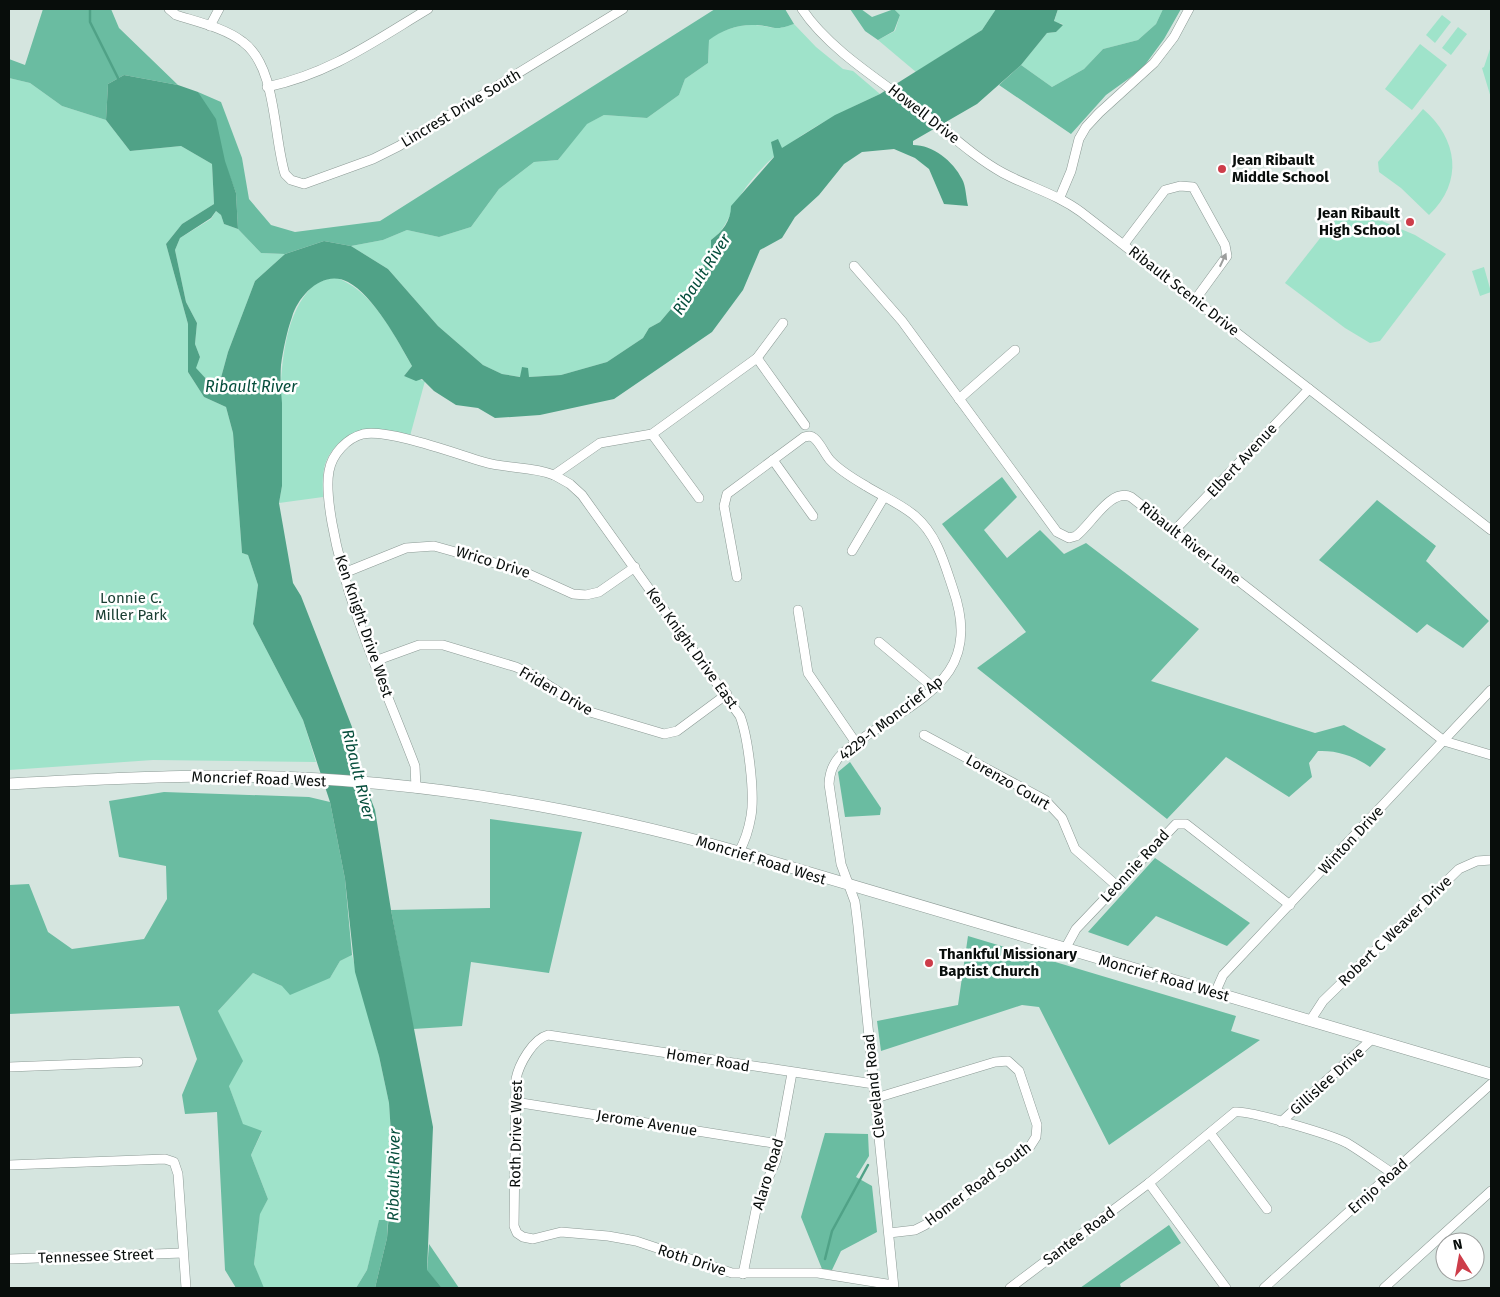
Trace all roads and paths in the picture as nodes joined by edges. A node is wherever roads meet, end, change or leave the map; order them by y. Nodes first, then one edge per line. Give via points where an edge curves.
1 (169, 9) edge
2 (219, 9) edge
3 (428, 9) edge
4 (802, 9) edge
5 (1189, 9) edge
6 (617, 10) edge
7 (210, 26) junction
8 (267, 87) junction
9 (1060, 197) junction
10 (1124, 244) junction
11 (854, 266) dead end
12 (1195, 300) junction
13 (783, 323) dead end
14 (1015, 350) dead end
15 (757, 358) junction
16 (1309, 389) junction
17 (959, 399) junction
18 (805, 425) dead end
19 (652, 434) junction
20 (772, 460) junction
21 (554, 474) junction
22 (884, 497) junction
23 (699, 498) dead end
24 (813, 516) dead end
25 (1491, 530) edge
26 (1174, 531) junction
27 (852, 551) dead end
28 (634, 567) junction
29 (344, 573) junction
30 (737, 577) dead end
31 (798, 610) dead end
32 (879, 642) dead end
33 (375, 661) junction
34 (934, 688) junction
35 (1491, 690) edge
36 (727, 694) junction
37 (924, 735) dead end
38 (1444, 741) junction
39 (856, 743) junction
40 (1491, 755) edge
41 (9, 784) edge
42 (416, 788) junction
43 (739, 852) junction
44 (1491, 860) edge
45 (848, 886) junction
46 (1117, 886) junction
47 (1290, 905) junction
48 (1065, 949) junction
49 (1215, 993) junction
50 (1310, 1021) junction
51 (543, 1036) joint
52 (1372, 1039) junction
53 (138, 1062) dead end
54 (9, 1067) edge
55 (792, 1073) junction
56 (1491, 1074) edge
57 (874, 1084) junction
58 (1491, 1084) edge
59 (876, 1098) junction
60 (515, 1102) junction
61 (1281, 1122) junction
62 (1210, 1133) junction
63 (779, 1144) junction
64 (9, 1165) edge
65 (1392, 1173) junction
66 (1149, 1184) junction
67 (1491, 1191) edge
68 (1267, 1209) dead end
69 (889, 1234) junction
70 (523, 1237) joint
71 (183, 1253) junction
72 (9, 1259) edge
73 (743, 1274) junction
74 (894, 1287) edge
75 (186, 1288) edge
76 (1010, 1288) edge
77 (1226, 1288) edge
78 (1264, 1288) edge
79 (1384, 1288) edge

1 - 7 street via 176,15
2 - 7 street
3 - 8 street via 334,66
4 - 9 street, Howell Drive via 817,28 848,55 988,164
5 - 9 street via 1174,38 1154,63 1086,127
6 - 8 street, Lincrest Drive South via 399,146 348,170 310,183 298,184 291,180 283,167
7 - 8 street via 231,34 250,49 263,70
9 - 10 street, Ribault Scenic Drive
10 - 12 street, Ribault Scenic Drive
12 -> 10 street via 1227,256 1225,245 1193,187 1165,190
11 - 17 street, Ribault River Lane via 902,321
12 - 16 street, Ribault Scenic Drive
13 - 15 street
14 - 17 street
15 - 18 street
15 - 19 street
16 - 25 street, Ribault Scenic Drive
16 - 26 street, Elbert Avenue
17 - 26 street, Ribault River Lane via 1062,536 1076,536 1121,494 1131,497
19 - 21 street via 600,443
19 - 23 street
20 - 22 street, 4229-1 Moncrief Ap via 810,436 841,470
20 - 24 street
20 - 30 street via 724,499
21 - 28 street, Ken Knight Drive East via 582,495
21 - 29 street, Ken Knight Drive West via 488,464 382,433 352,439 331,461 328,476 330,512
22 - 27 street
22 - 34 street, 4229-1 Moncrief Ap via 916,517 933,538 960,611 962,631 957,659
26 - 38 street, Ribault River Lane
28 - 29 street, Wrico Drive via 599,592 586,595 573,594 520,570 434,546 406,548
28 - 36 street, Ken Knight Drive East
29 - 33 street, Ken Knight Drive West
31 - 39 street via 808,673
32 - 34 street
33 - 36 street, Friden Drive via 419,645 443,645 524,671 590,712 664,734 677,731
33 - 42 street, Ken Knight Drive West via 415,766
34 - 39 street, 4229-1 Moncrief Ap
35 - 38 street, Winton Drive
36 - 43 street, Ken Knight Drive East via 744,726 751,795 751,816
37 - 46 street, Lorenzo Court via 1045,800 1062,818 1074,849
38 - 40 street
38 - 47 street, Winton Drive
39 - 45 street, 4229-1 Moncrief Ap via 832,765 829,784 840,864
41 - 42 main road, Moncrief Road West via 222,776
42 - 43 main road, Moncrief Road West via 596,817
43 - 45 main road, Moncrief Road West
44 - 50 street, Robert C Weaver Drive via 1477,861 1460,869 1323,1001
45 - 48 main road, Moncrief Road West
45 - 57 street, Cleveland Road via 855,902
46 - 47 street, Leonnie Road via 1173,826 1183,823
46 - 48 street, Leonnie Road via 1076,929
47 - 49 street, Winton Drive via 1223,975
48 - 49 main road, Moncrief Road West
49 - 50 main road, Moncrief Road West
50 - 52 main road, Moncrief Road West
51 - 55 street, Homer Road
51 - 60 street, Roth Drive West via 518,1069
52 - 56 main road, Moncrief Road West
52 - 61 street, Gillislee Drive
53 - 54 street
55 - 57 street, Homer Road
55 - 63 street, Alaro Road
57 - 59 street, Cleveland Road
58 - 65 street, Ernjo Road
59 - 69 street, Cleveland Road
59 - 69 street, Homer Road South via 995,1062 1008,1061 1019,1071 1037,1126 1036,1137 1029,1148 925,1225
60 - 63 street, Jerome Avenue
60 - 70 street, Roth Drive West via 514,1226 516,1233
61 - 62 street via 1235,1112
61 - 65 street via 1346,1142
62 - 66 street, Santee Road
62 - 68 street
63 - 73 street, Alaro Road via 758,1205
64 - 71 street via 165,1159 174,1162 178,1174
65 - 78 street, Ernjo Road
66 - 76 street, Santee Road
66 - 77 street
67 - 79 street
69 - 74 street, Cleveland Road
70 - 73 street, Roth Drive via 533,1239 561,1232 608,1236
71 - 72 street, Tennessee Street
71 - 75 street
73 - 74 street, Roth Drive via 818,1273

